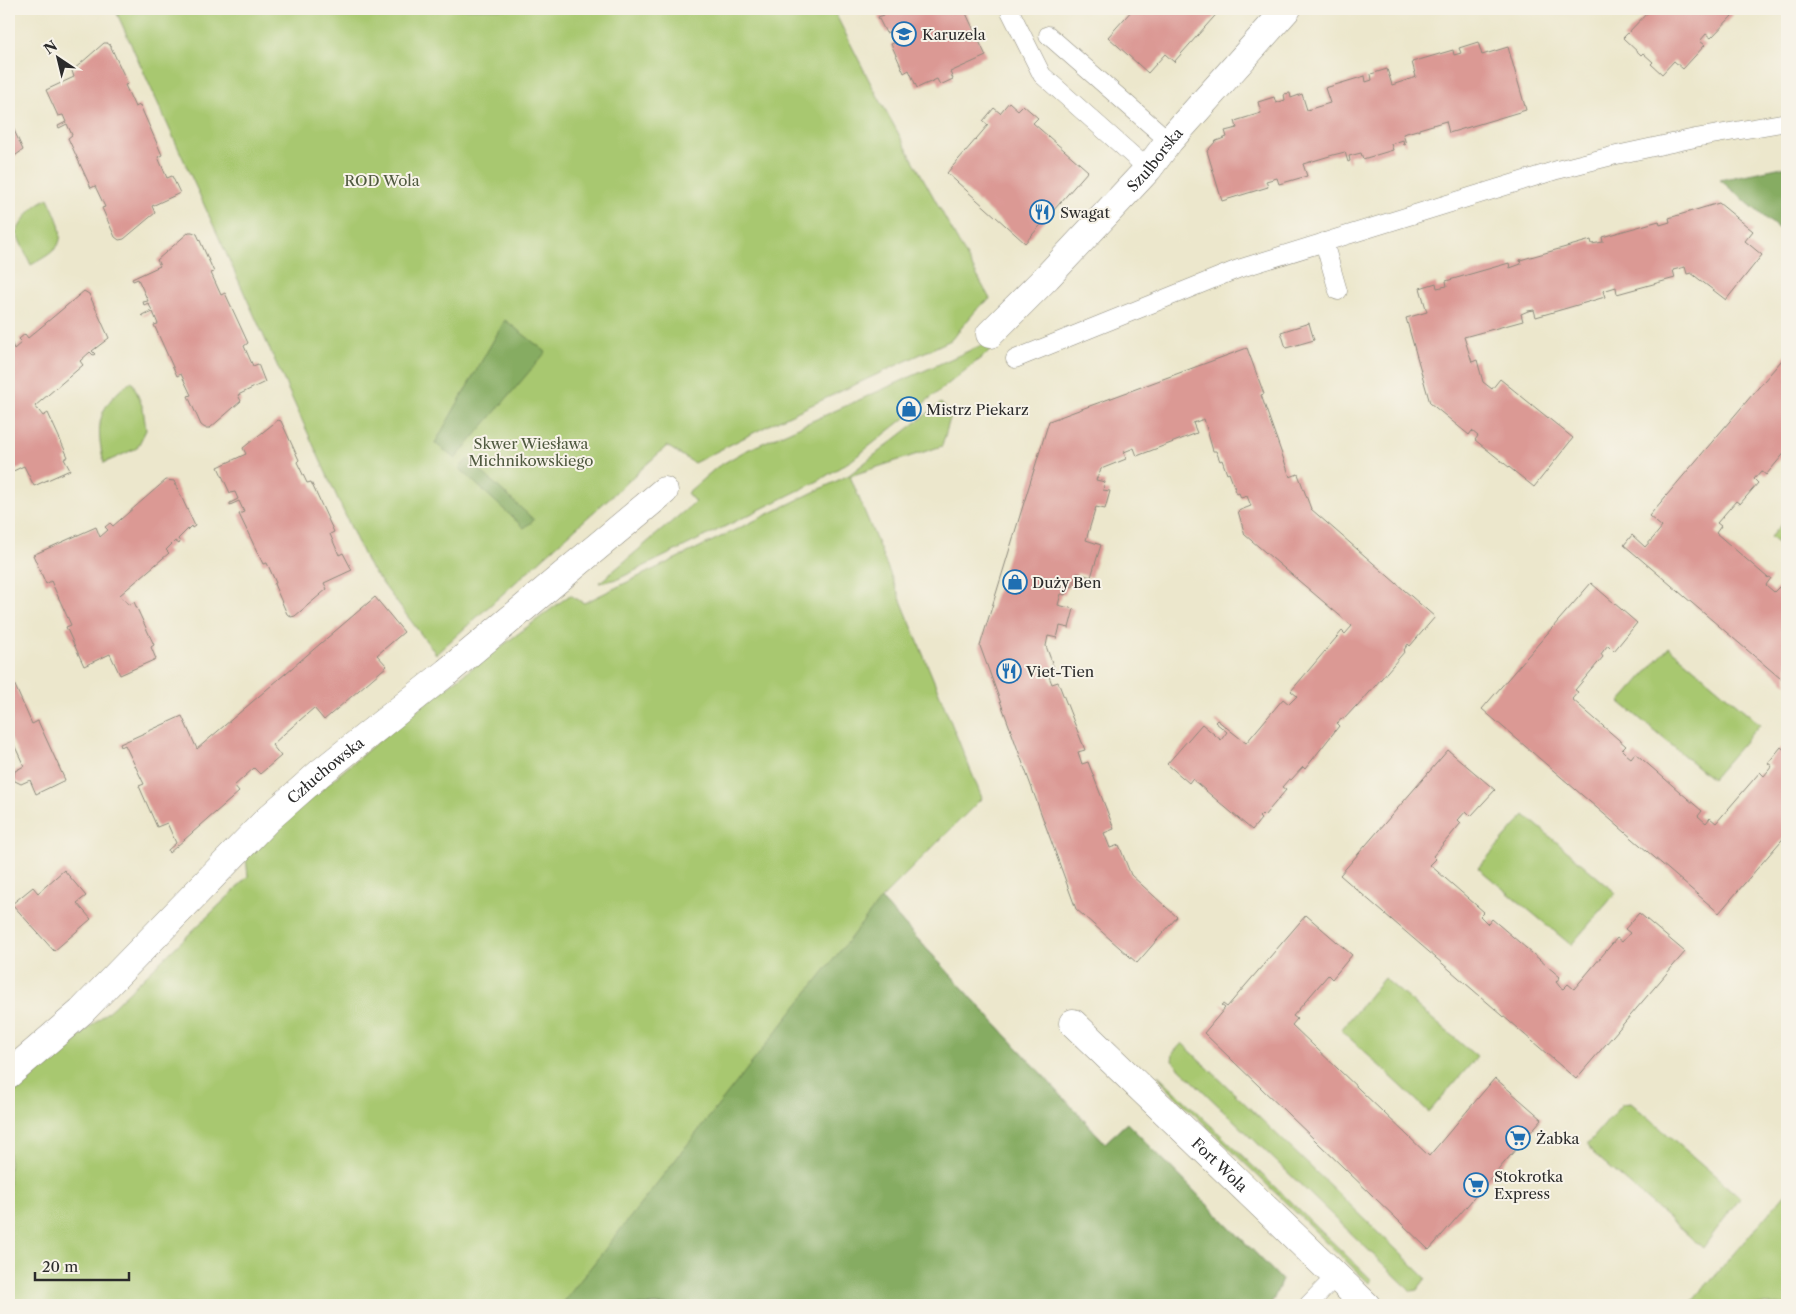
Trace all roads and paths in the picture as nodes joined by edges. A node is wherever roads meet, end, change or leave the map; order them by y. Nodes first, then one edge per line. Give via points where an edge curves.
1 (1009, 9) edge
2 (1287, 9) edge
3 (1048, 35) dead end
4 (1787, 122) edge
5 (1169, 141) junction
6 (1148, 169) junction
7 (1324, 242) junction
8 (1338, 291) dead end
9 (993, 331) dead end
10 (1015, 359) dead end
11 (664, 491) dead end
12 (1073, 1023) dead end
13 (9, 1074) edge
14 (1336, 1276) junction
15 (1308, 1305) edge
16 (1366, 1305) edge

1 - 6 lane via 1042,75
2 - 5 street, Szulborska
3 - 5 lane
4 - 7 lane via 1695,138 1557,170
5 - 6 street, Szulborska
6 - 9 street, Szulborska
7 - 8 lane
7 - 10 lane via 1238,269
11 - 13 street, Człuchowska via 320,773 268,820 81,1012
12 - 14 street, Fort Wola
14 - 15 lane
14 - 16 street, Fort Wola

